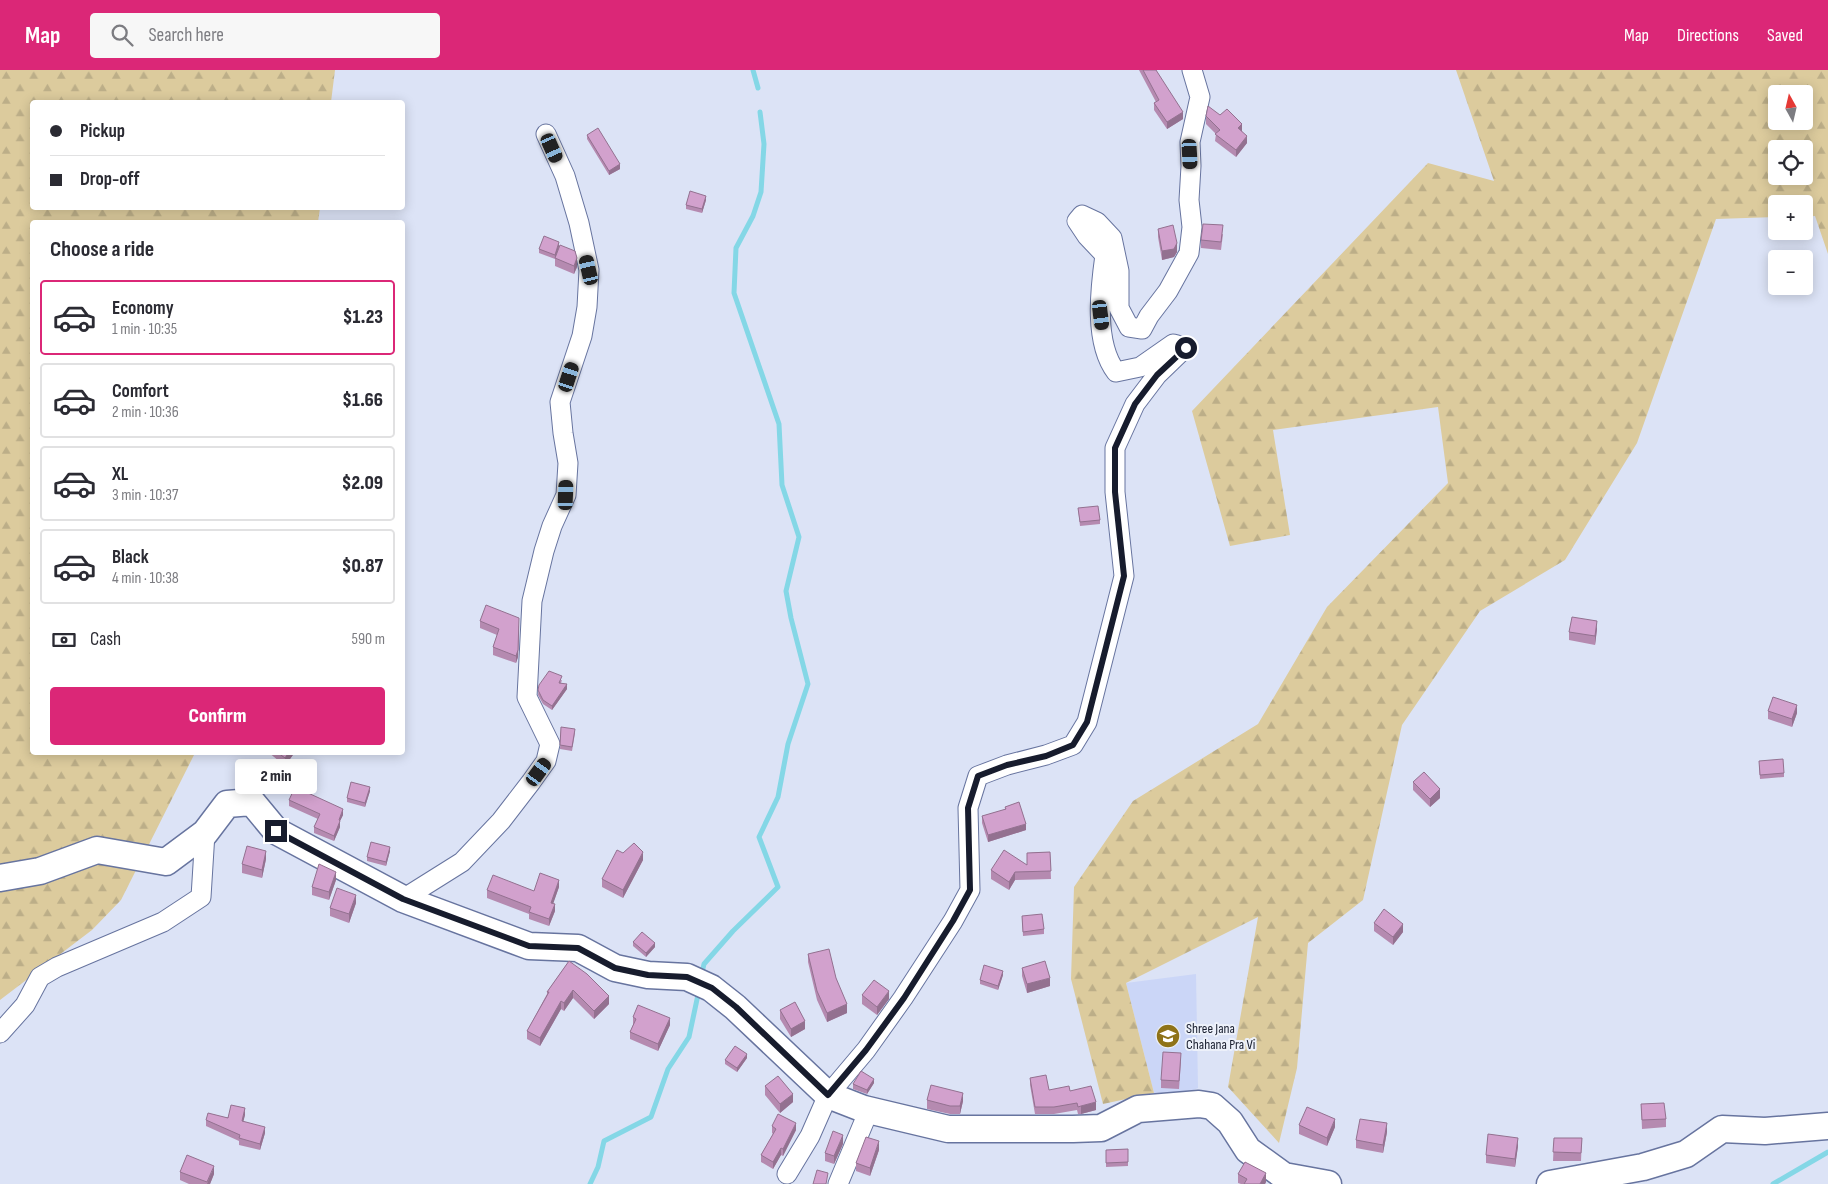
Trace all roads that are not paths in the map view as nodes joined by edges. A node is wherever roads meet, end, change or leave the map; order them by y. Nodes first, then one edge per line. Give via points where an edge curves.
1 (1192, 70) edge
2 (546, 134) dead end
3 (205, 833) junction
4 (0, 878) edge
5 (403, 899) junction
6 (0, 1033) edge
7 (828, 1095) junction
8 (869, 1110) junction
9 (1828, 1126) edge
10 (787, 1174) dead end
11 (838, 1184) edge
12 (1328, 1184) edge
13 (1550, 1184) edge

1 - 7 street via 1200,97 1190,142 1192,226 1189,253 1142,329 1129,327 1119,308 1119,271 1112,238 1097,222 1082,215 1077,220 1105,255 1101,315 1104,344 1116,372 1140,367 1173,344 1186,348 1157,375 1135,404 1115,448 1115,492 1124,576 1087,722 1073,745 978,776 968,808 970,890 904,998
2 - 5 street via 565,176 589,270 582,336 560,402 568,463 566,495 552,526 532,601 527,697 550,744 546,761 501,821 462,862
3 - 4 street via 166,862 97,850 40,871
3 - 5 street via 227,804 252,802 276,831
3 - 6 street via 201,897 163,922 40,977 24,1005
5 - 7 street via 529,946 578,948 615,968 648,975 687,977 712,988
7 - 8 street
7 - 10 street via 810,1136
8 - 11 street
8 - 12 street via 948,1128 1073,1129 1101,1128 1138,1108 1212,1106 1230,1122 1248,1150 1284,1176
9 - 13 street via 1765,1131 1722,1128 1686,1154 1643,1167

